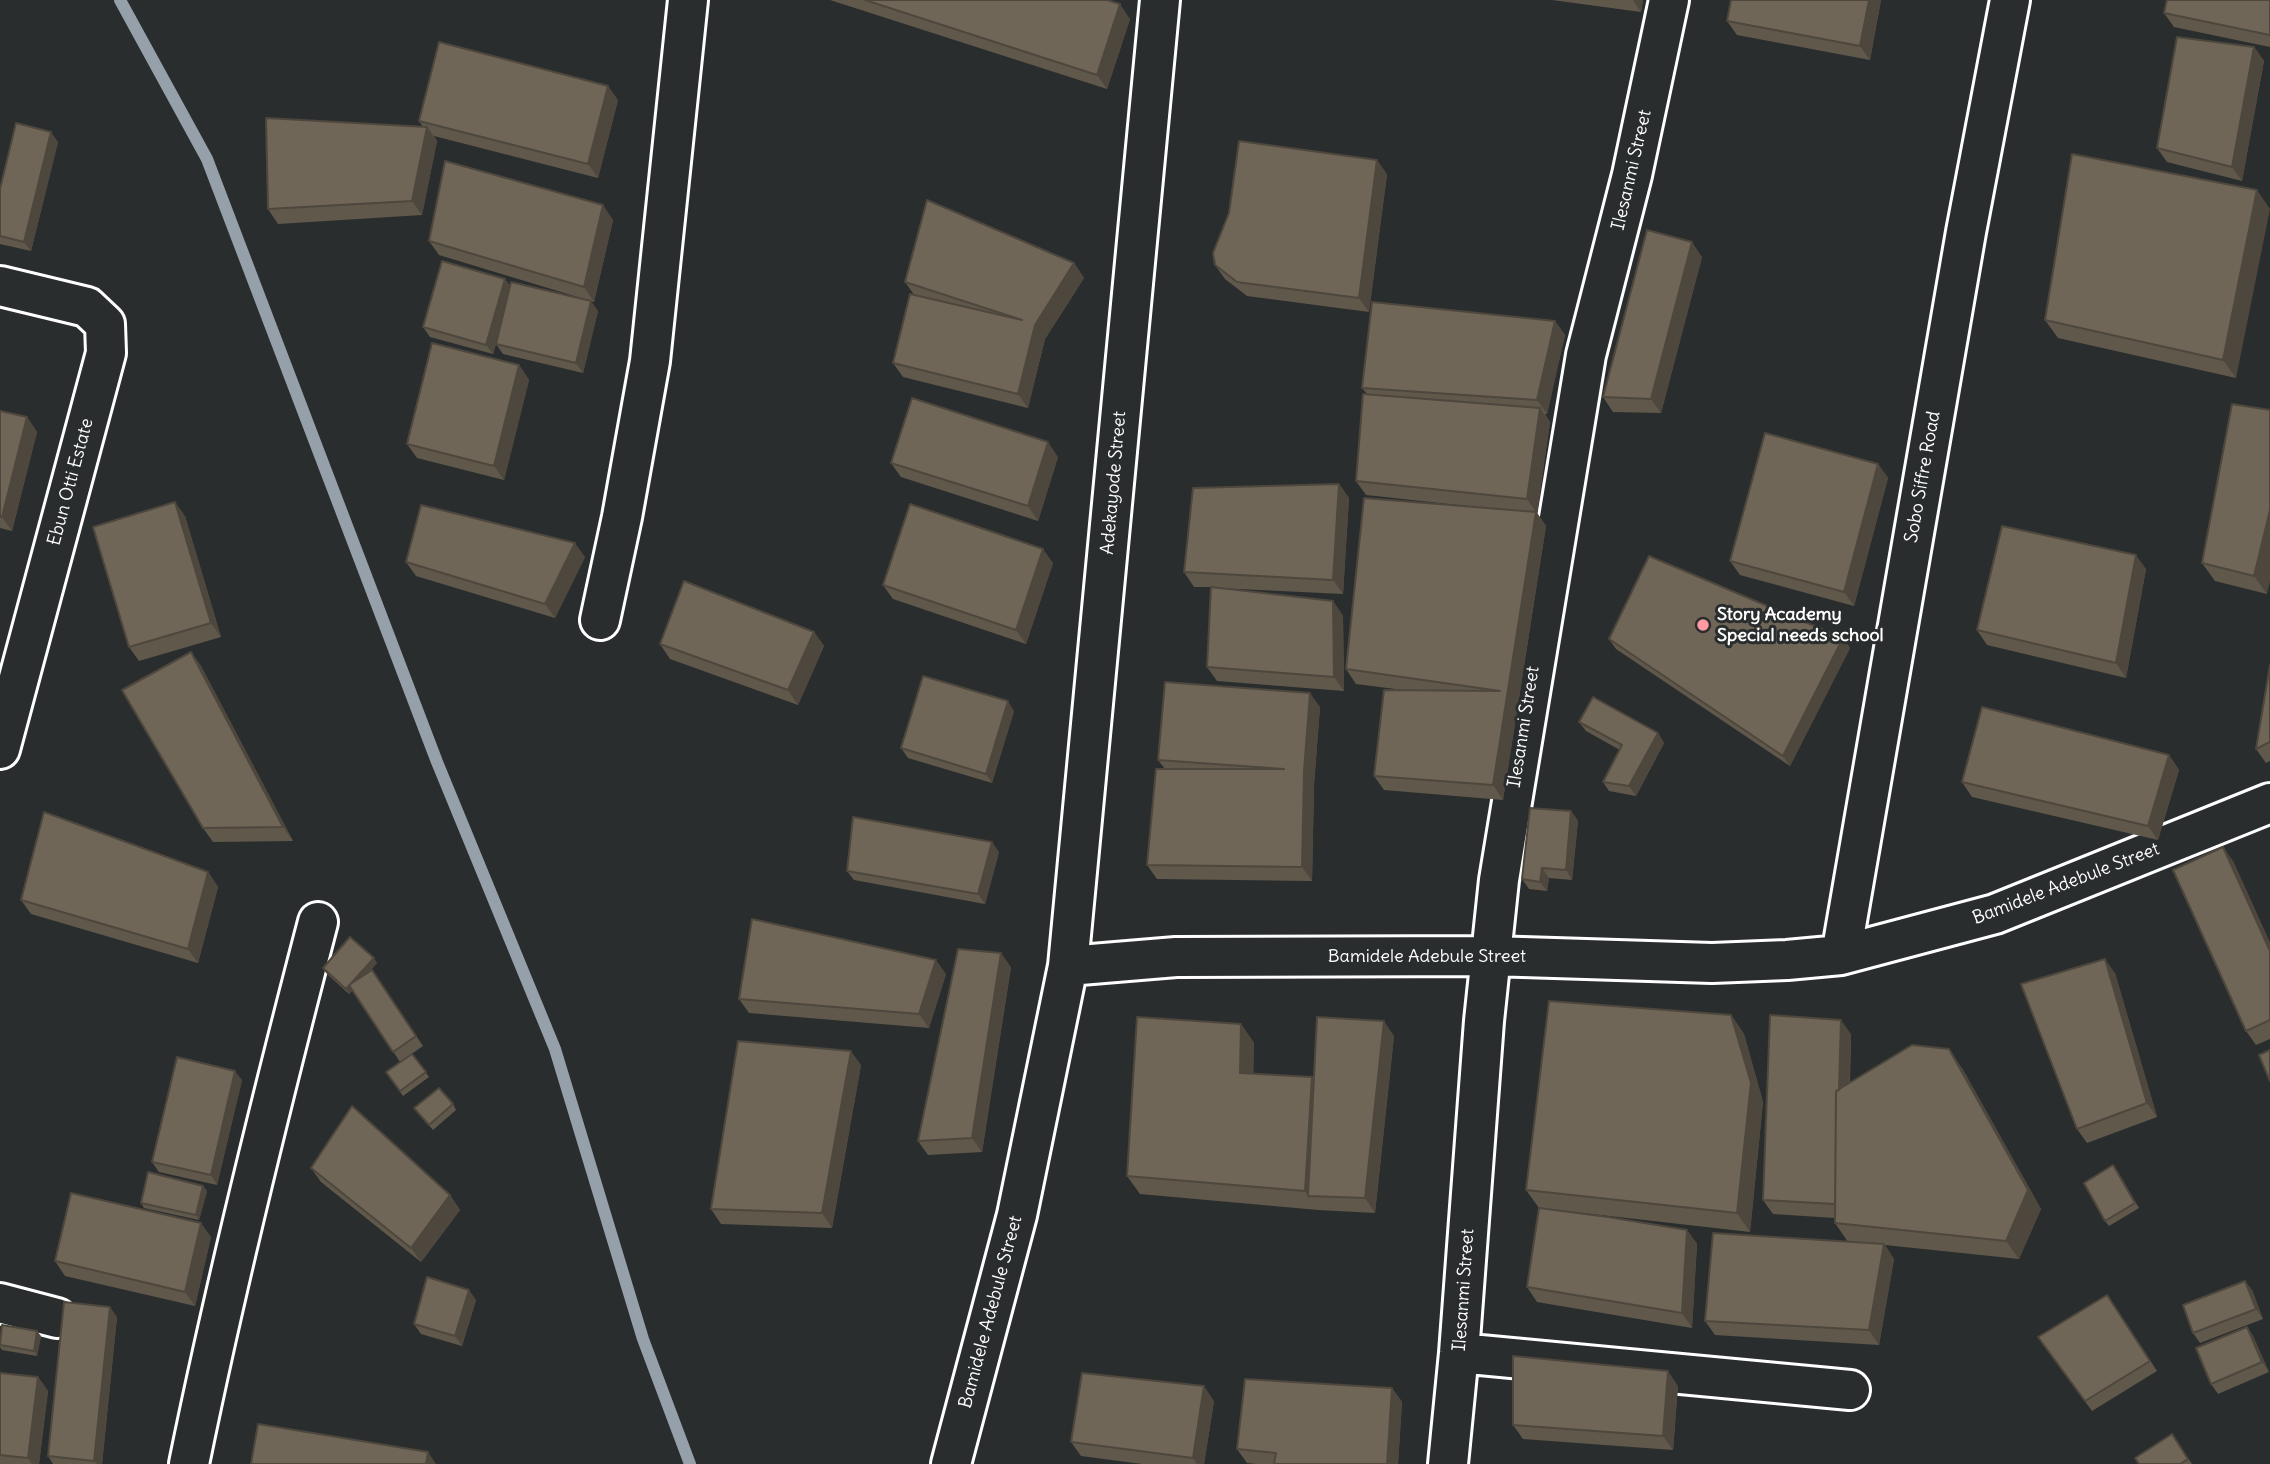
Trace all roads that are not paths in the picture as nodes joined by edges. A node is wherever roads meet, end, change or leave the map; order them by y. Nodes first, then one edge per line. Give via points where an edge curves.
1 (688, 0) edge
2 (1160, 0) edge
3 (1669, 0) edge
4 (2010, 0) edge
5 (0, 286) edge
6 (600, 620) dead end
7 (0, 749) edge
8 (2270, 803) edge
9 (318, 922) dead end
10 (1841, 955) junction
11 (1491, 956) junction
12 (1068, 966) junction
13 (0, 1303) edge
14 (57, 1318) dead end
15 (1460, 1353) junction
16 (1850, 1390) dead end
17 (189, 1464) edge
18 (951, 1464) edge
19 (1448, 1464) edge

1 - 6 street via 650,361
2 - 12 street, Adekayode Street
3 - 11 street, Ilesanmi Street via 1632,175 1586,355 1499,880
4 - 10 street, Sobo Siffre Road
5 - 7 street, Ebun Otti Estate via 87,307 105,324 106,353
8 - 10 street, Bamidele Adebule Street via 1996,914
9 - 17 street via 262,1134
10 - 11 street, Bamidele Adebule Street via 1712,963
11 - 12 street, Bamidele Adebule Street via 1176,957
11 - 15 street, Ilesanmi Street
12 - 18 street, Bamidele Adebule Street via 1017,1215
13 - 14 street
15 - 16 street
15 - 19 street, Ilesanmi Street

